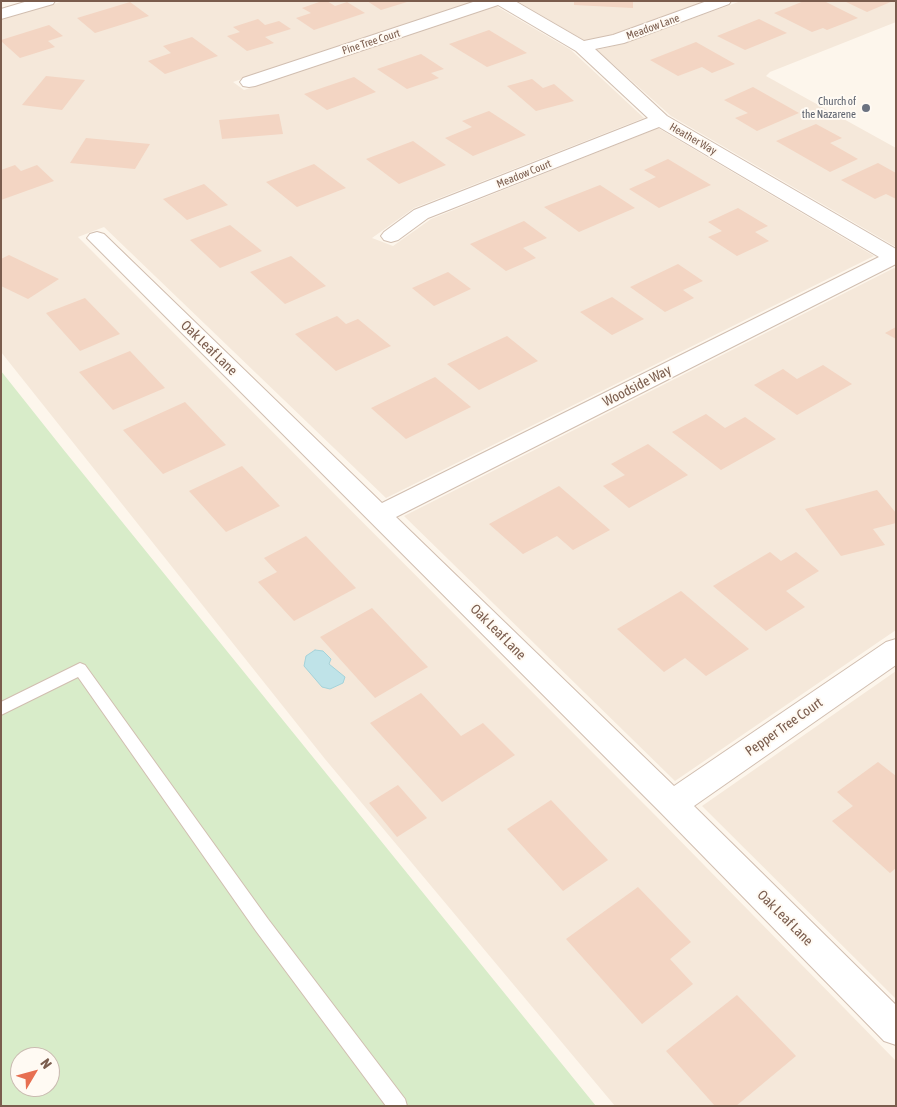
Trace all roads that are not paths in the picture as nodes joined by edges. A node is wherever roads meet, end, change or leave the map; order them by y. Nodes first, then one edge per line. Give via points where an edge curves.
1 (47, 1) edge
2 (493, 1) edge
3 (503, 1) edge
4 (723, 1) edge
5 (1, 14) edge
6 (582, 48) junction
7 (249, 82) dead end
8 (660, 120) junction
9 (391, 236) dead end
10 (97, 238) dead end
11 (895, 257) edge
12 (379, 515) junction
13 (896, 650) edge
14 (1, 709) edge
15 (672, 804) junction
16 (896, 1029) edge
17 (398, 1106) edge

1 - 5 street
2 - 7 street, Pine Tree Court
3 - 6 street, Heather Way
4 - 6 street, Meadow Lane via 618,39
6 - 8 street, Heather Way
8 - 9 street, Meadow Court via 421,214
8 - 11 street, Heather Way
10 - 12 street, Oak Leaf Lane
11 - 12 street, Woodside Way
12 - 15 street, Oak Leaf Lane
13 - 15 street, Pepper Tree Court
14 - 17 lane via 80,669 262,925
15 - 16 street, Oak Leaf Lane

